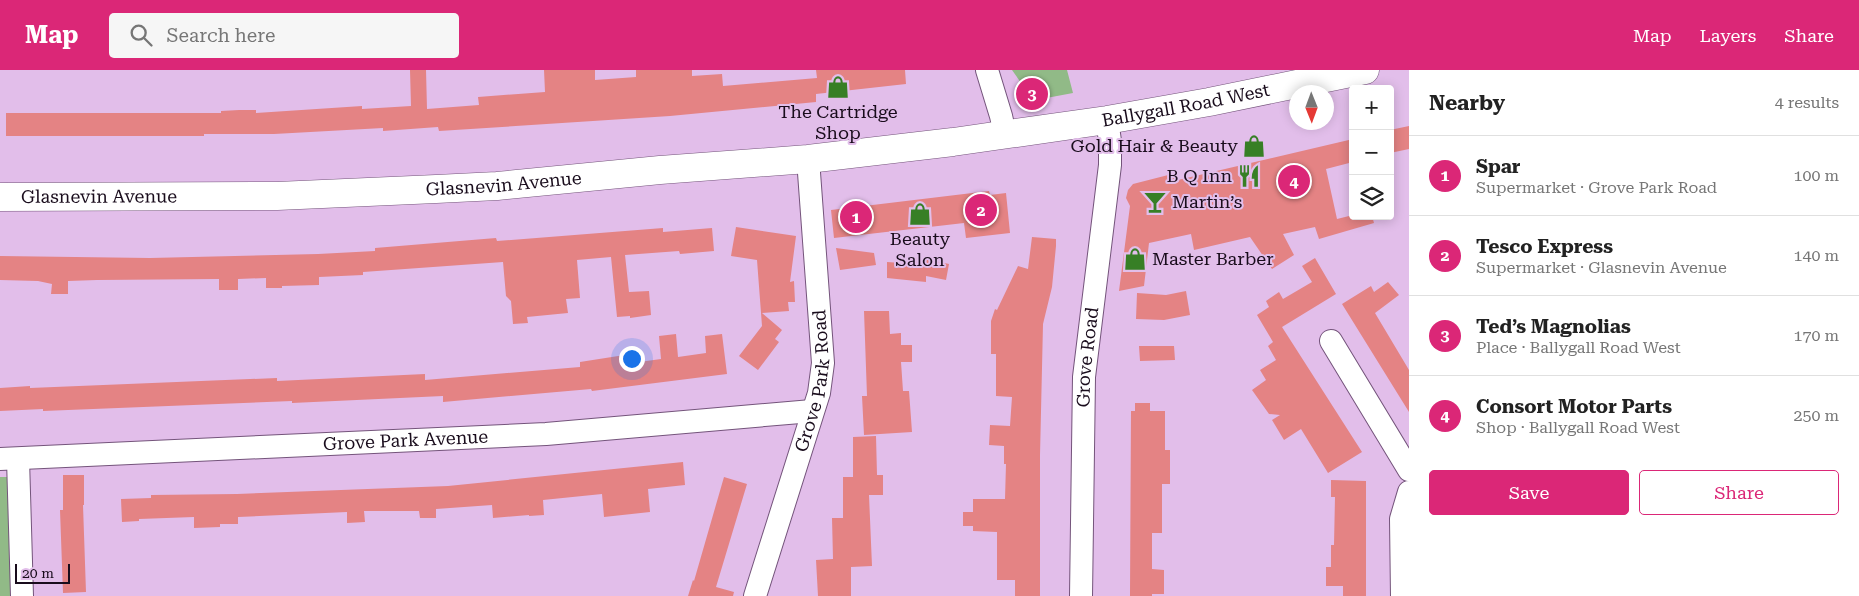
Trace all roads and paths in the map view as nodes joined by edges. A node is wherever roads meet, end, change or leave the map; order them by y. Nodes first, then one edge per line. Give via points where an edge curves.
1 (987, 70) edge
2 (1365, 70) edge
3 (1107, 120) junction
4 (1004, 134) junction
5 (808, 159) junction
6 (0, 198) edge
7 (1331, 341) dead end
8 (812, 411) junction
9 (9, 459) edge
10 (1409, 470) edge
11 (1409, 492) edge
12 (22, 596) edge
13 (755, 596) edge
14 (1081, 596) edge
15 (1402, 596) edge

1 - 4 street via 1002,116
2 - 3 main road, Ballygall Road West
3 - 4 main road, Ballygall Road West
3 - 14 street, Grove Road via 1110,165 1084,377
4 - 5 main road, Glasnevin Avenue
5 - 6 main road, Glasnevin Avenue via 436,189 277,196
5 - 8 street, Grove Park Road via 823,363 819,393
7 - 10 street
8 - 9 street, Grove Park Avenue via 546,434
8 - 13 street, Grove Park Road
9 - 12 street
11 - 15 street via 1401,519

